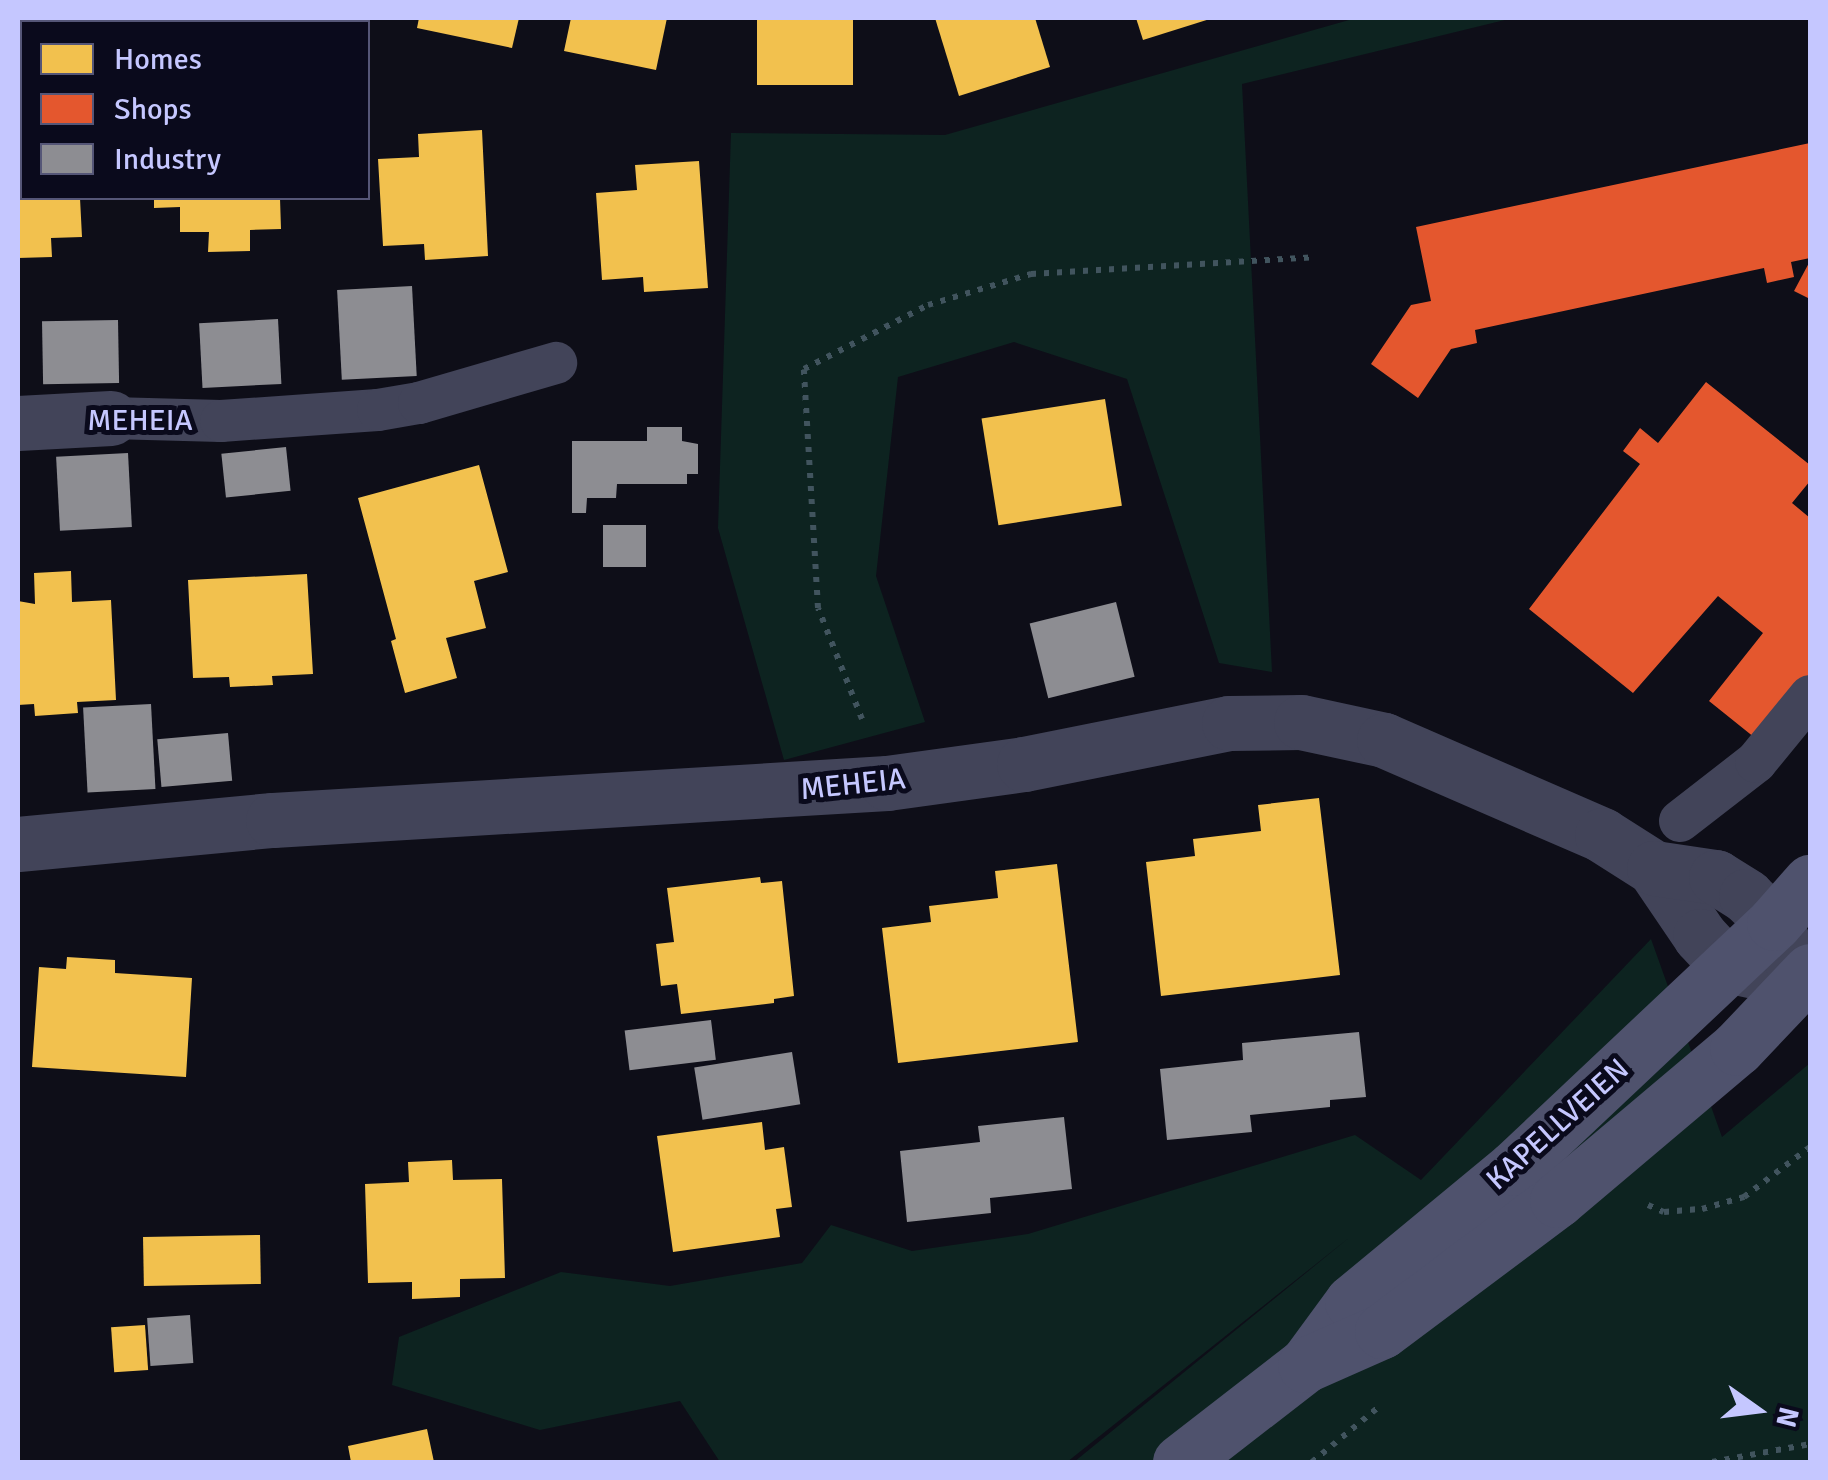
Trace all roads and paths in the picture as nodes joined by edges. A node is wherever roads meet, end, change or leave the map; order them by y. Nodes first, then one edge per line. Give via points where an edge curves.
1 (1314, 257) dead end
2 (556, 363) dead end
3 (112, 418) joint
4 (18, 423) edge
5 (1810, 696) edge
6 (887, 783) junction
7 (1680, 821) dead end
8 (18, 844) edge
9 (1654, 868) junction
10 (1810, 882) edge
11 (1774, 922) junction
12 (1727, 965) junction
13 (1806, 976) edge
14 (1810, 1146) edge
15 (1633, 1199) dead end
16 (1305, 1366) junction
17 (1810, 1444) edge
18 (1180, 1462) edge
19 (1712, 1462) edge

1 - 6 path via 1031,274 928,305 804,369 818,608
2 - 3 lane, MEHEIA via 378,410 221,422
3 - 4 street, MEHEIA
5 - 7 lane via 1756,762
6 - 8 street, MEHEIA via 273,820
6 - 9 street, MEHEIA via 1229,723 1326,724 1384,740 1602,835
9 - 11 street, MEHEIA via 1716,877
9 - 12 street, MEHEIA
10 - 11 main road, KAPELLVEIEN
11 - 12 main road, KAPELLVEIEN
11 - 13 street, MEHEIA
12 - 13 street
12 - 16 main road, KAPELLVEIEN via 1514,1168 1352,1302
13 - 16 main road, KAPELLVEIEN via 1738,1048 1557,1200 1382,1331
14 - 15 path via 1744,1197 1664,1212
16 - 18 main road, KAPELLVEIEN
17 - 19 path

